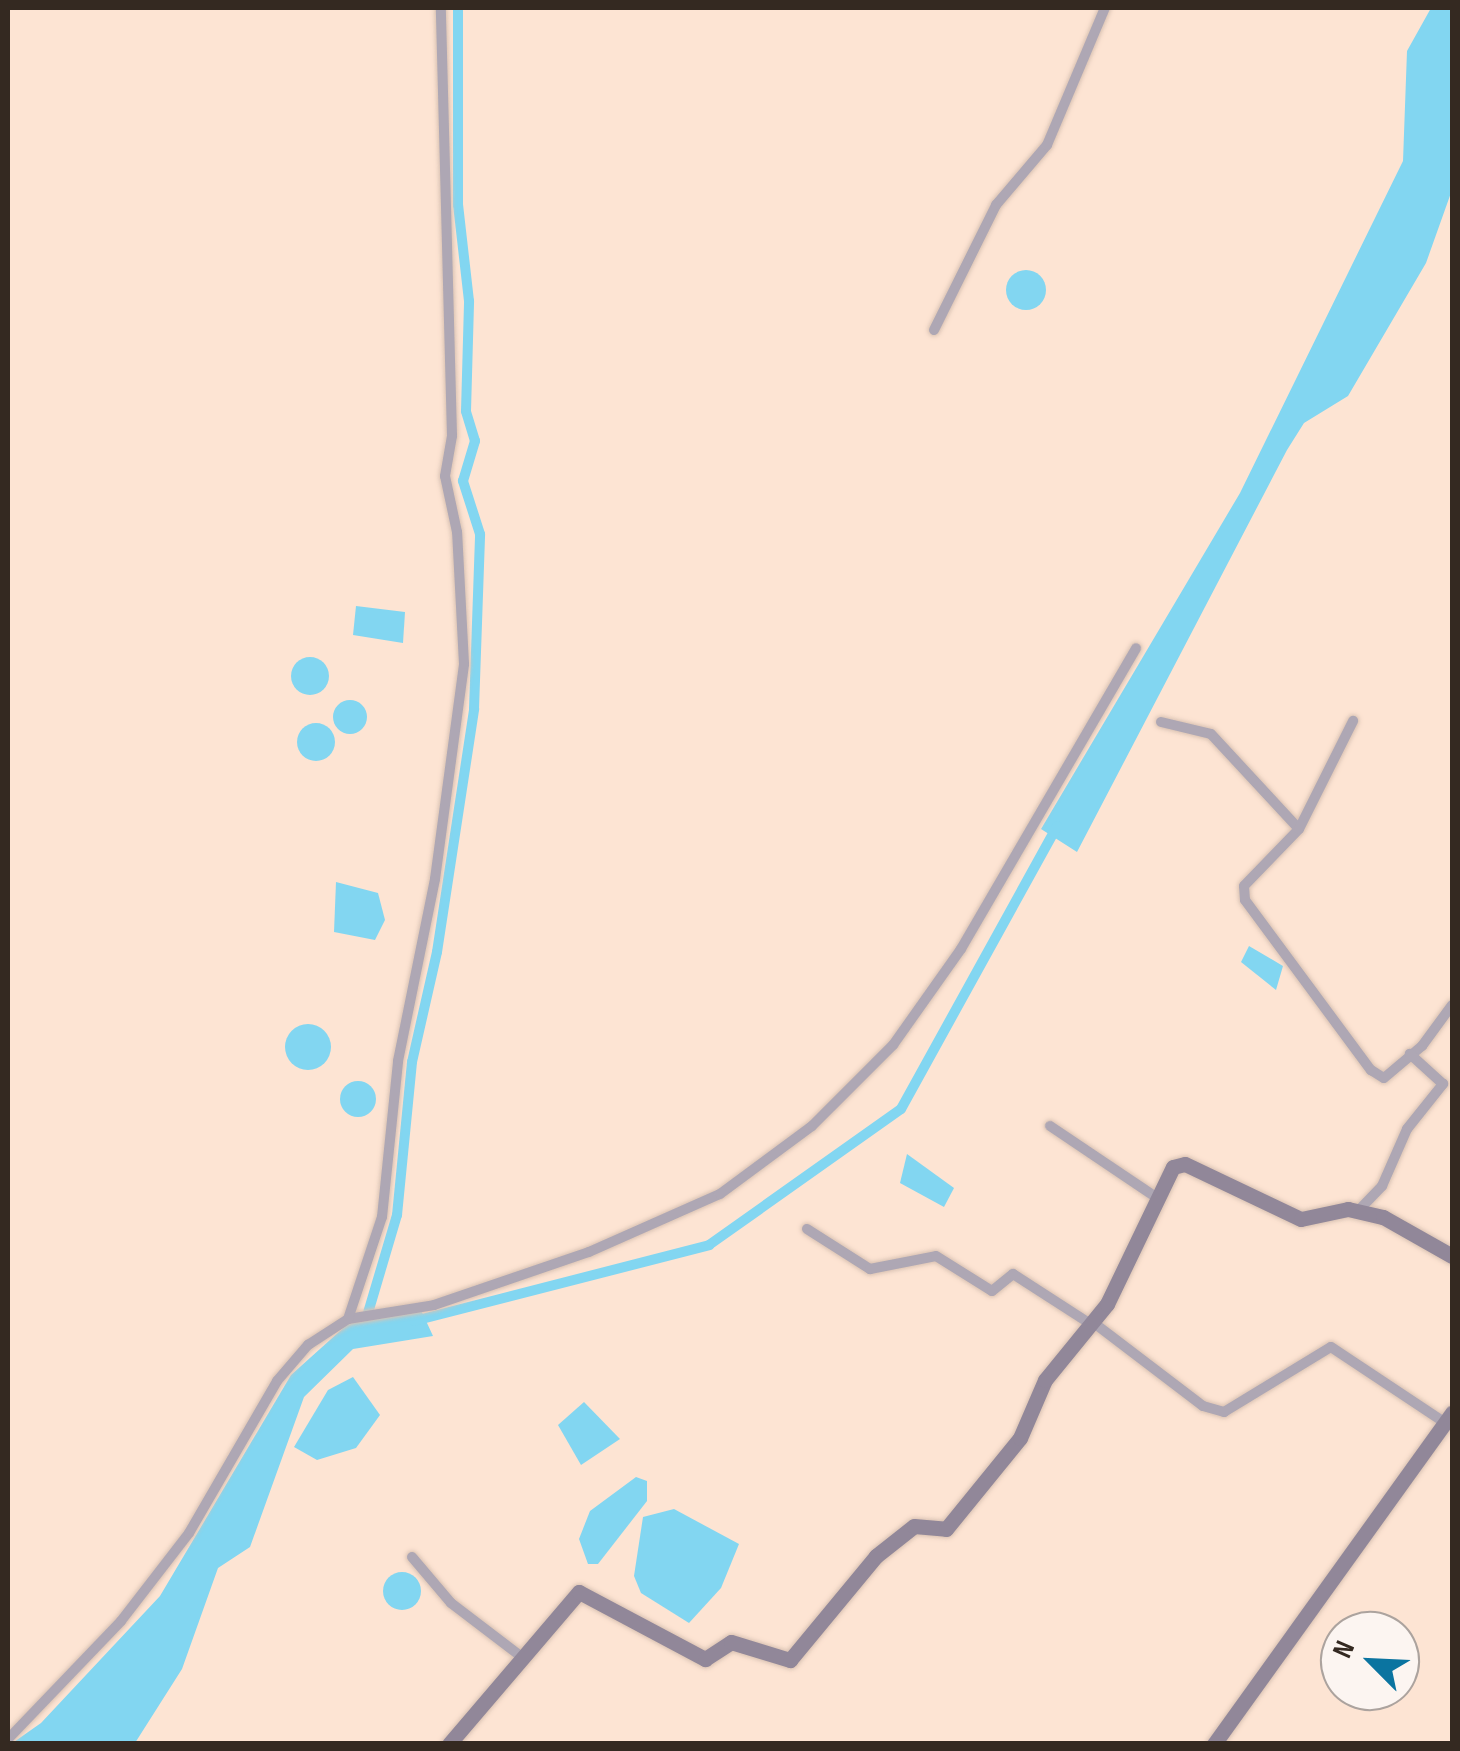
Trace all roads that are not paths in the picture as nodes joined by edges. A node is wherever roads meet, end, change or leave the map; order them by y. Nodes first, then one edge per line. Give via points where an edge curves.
1 (441, 8) edge
2 (1105, 8) edge
3 (934, 330) dead end
4 (1136, 648) dead end
5 (1353, 721) dead end
6 (1161, 722) dead end
7 (1299, 829) junction
8 (1452, 1005) edge
9 (1410, 1054) junction
10 (1050, 1126) dead end
11 (1154, 1196) junction
12 (1358, 1211) junction
13 (807, 1230) dead end
14 (1452, 1256) edge
15 (353, 1318) junction
16 (1093, 1324) junction
17 (1448, 1418) edge
18 (412, 1557) dead end
19 (522, 1657) junction
20 (8, 1739) edge
21 (449, 1744) edge
22 (1214, 1744) edge

1 - 15 street via 452,436 445,476 458,532 464,664 435,879 398,1061 382,1217
2 - 3 street via 1047,145 996,205
4 - 15 street via 961,948 893,1045 812,1126 720,1194 589,1252 434,1304
5 - 7 street
6 - 7 street via 1211,734
7 - 9 street via 1244,886 1245,900 1371,1070 1384,1078
8 - 9 street
9 - 12 street via 1443,1084 1407,1128 1382,1186
10 - 11 street
11 - 12 street via 1173,1167 1185,1164 1301,1219
11 - 16 street
12 - 14 street via 1410,1228
13 - 16 street via 870,1269 936,1256 992,1292 1013,1274
15 - 20 street via 308,1345 278,1381 189,1533 121,1621
16 - 17 street via 1203,1406 1224,1412 1331,1347
16 - 19 street via 1045,1380 1020,1438 946,1529 914,1526 876,1556 790,1660 731,1642 706,1659 585,1592 574,1594
17 - 22 street
18 - 19 street via 450,1603
19 - 21 street

